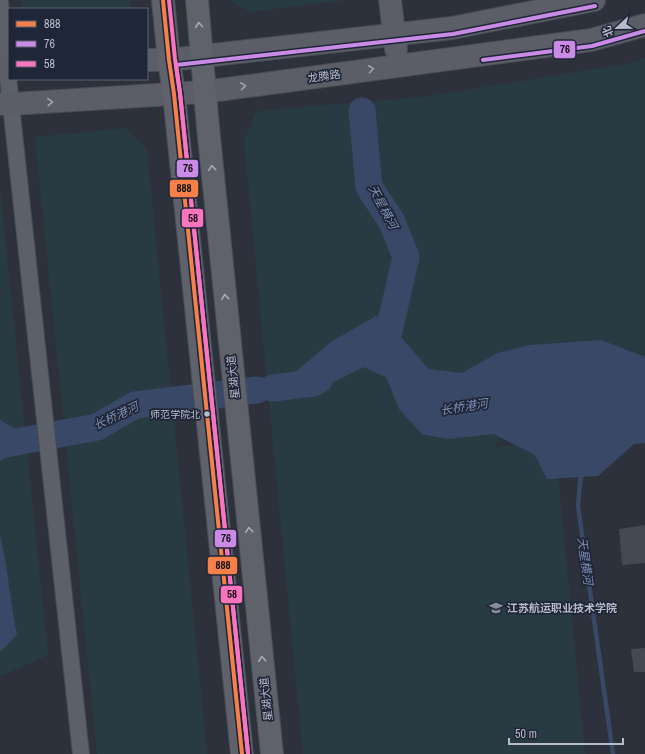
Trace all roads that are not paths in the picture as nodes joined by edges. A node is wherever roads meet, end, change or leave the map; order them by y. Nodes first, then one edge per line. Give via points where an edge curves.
1 (163, 0) edge
2 (197, 0) edge
3 (390, 0) edge
4 (594, 0) edge
5 (0, 3) edge
6 (645, 25) edge
7 (394, 35) junction
8 (202, 56) junction
9 (148, 60) edge
10 (169, 60) junction
11 (398, 66) junction
12 (5, 67) edge
13 (204, 92) junction
14 (174, 94) junction
15 (6, 104) edge
16 (81, 754) edge
17 (242, 754) edge
18 (272, 754) edge

1 - 10 main road
8 -> 2 main road, 星湖大道
3 - 7 main road
4 - 7 main road via 452,28
5 - 12 street
6 - 11 main road, 龙腾路 via 592,40
7 - 8 main road
7 - 11 main road
8 - 10 main road
8 - 13 main road, 星湖大道
9 - 10 main road
10 - 14 main road
13 -> 11 main road, 龙腾路
12 - 15 street
13 - 14 main road, 龙腾路
18 -> 13 main road, 星湖大道
15 -> 14 main road, 龙腾路
14 - 17 main road
15 - 16 street via 41,379

